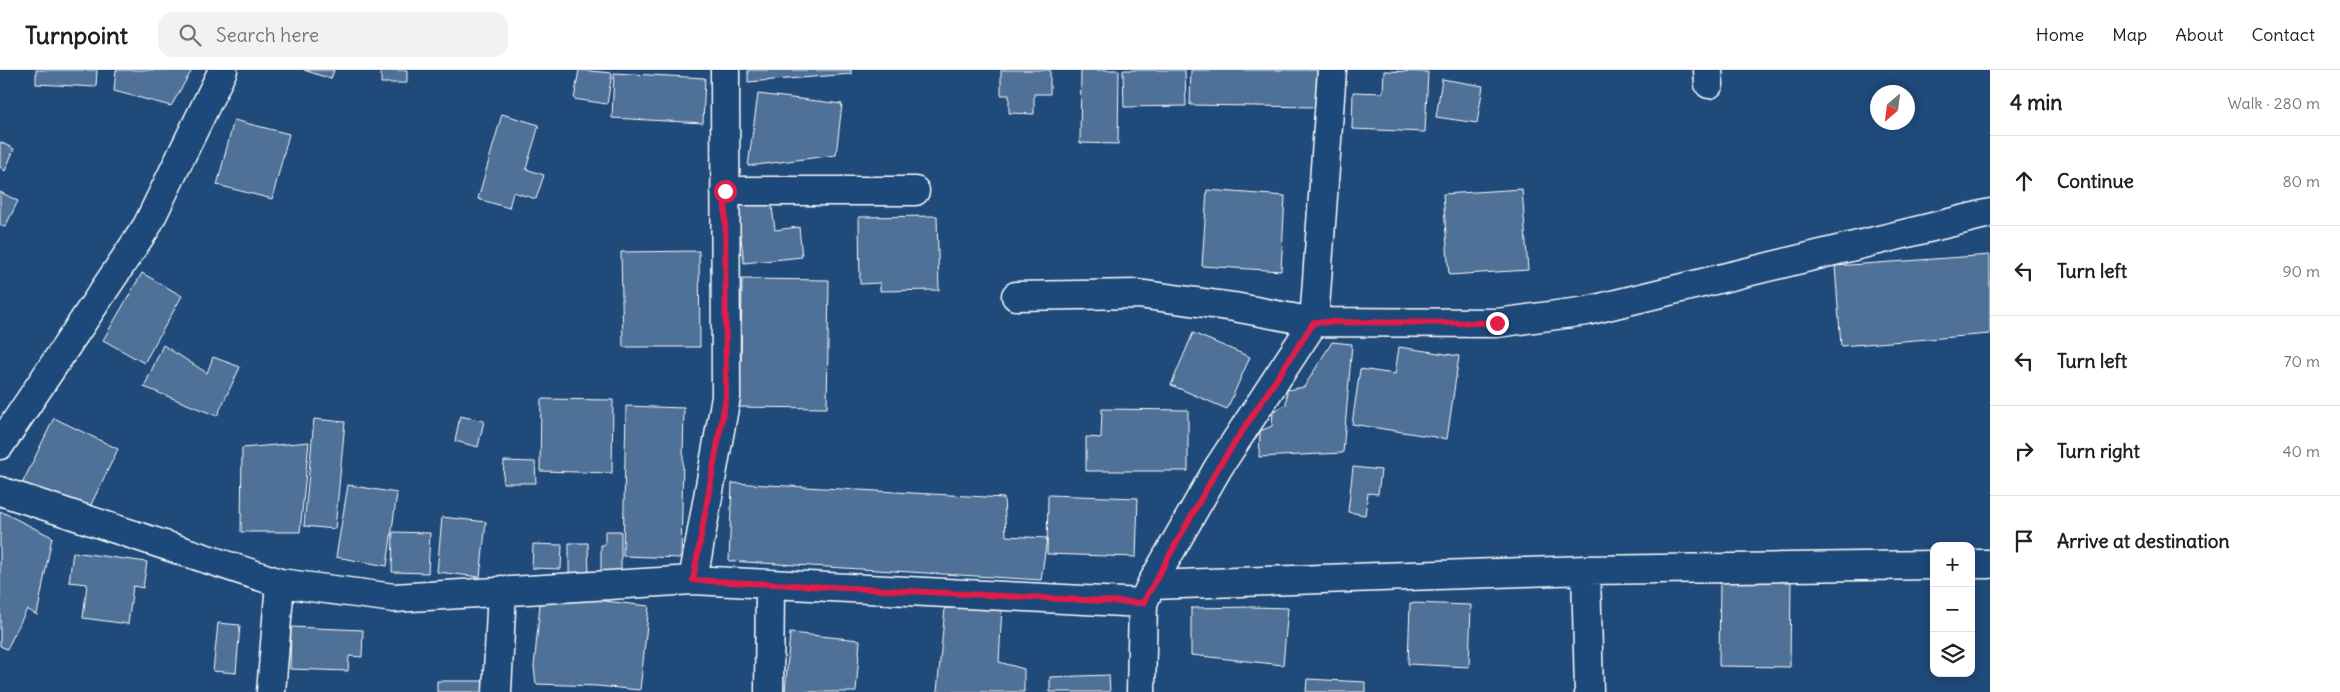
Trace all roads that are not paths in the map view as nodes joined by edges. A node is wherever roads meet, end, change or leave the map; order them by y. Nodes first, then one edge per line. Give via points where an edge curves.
1 (223, 70) edge
2 (725, 70) edge
3 (1332, 70) edge
4 (725, 191) junction
5 (915, 191) dead end
6 (1990, 212) edge
7 (1016, 296) dead end
8 (1314, 322) junction
9 (0, 445) edge
10 (0, 491) edge
11 (1975, 564) edge
12 (1990, 564) edge
13 (1930, 565) edge
14 (1586, 570) junction
15 (693, 580) junction
16 (280, 583) junction
17 (770, 585) junction
18 (502, 590) junction
19 (1147, 594) junction
20 (271, 692) edge
21 (497, 692) edge
22 (769, 692) edge
23 (1141, 692) edge
24 (1590, 692) edge

1 - 9 street via 147,226
2 - 4 street
3 - 8 street
4 - 5 street
4 - 15 street via 726,397
6 - 8 street via 1587,311 1497,323
7 - 8 street via 1138,294
8 - 19 street via 1218,468
10 - 16 street
11 - 12 street
13 - 14 street
14 - 19 street
14 - 24 street
15 - 17 street
15 - 18 street
16 - 18 street via 394,598
16 - 20 street
17 - 19 street
17 - 22 street
18 - 21 street
19 - 23 street

